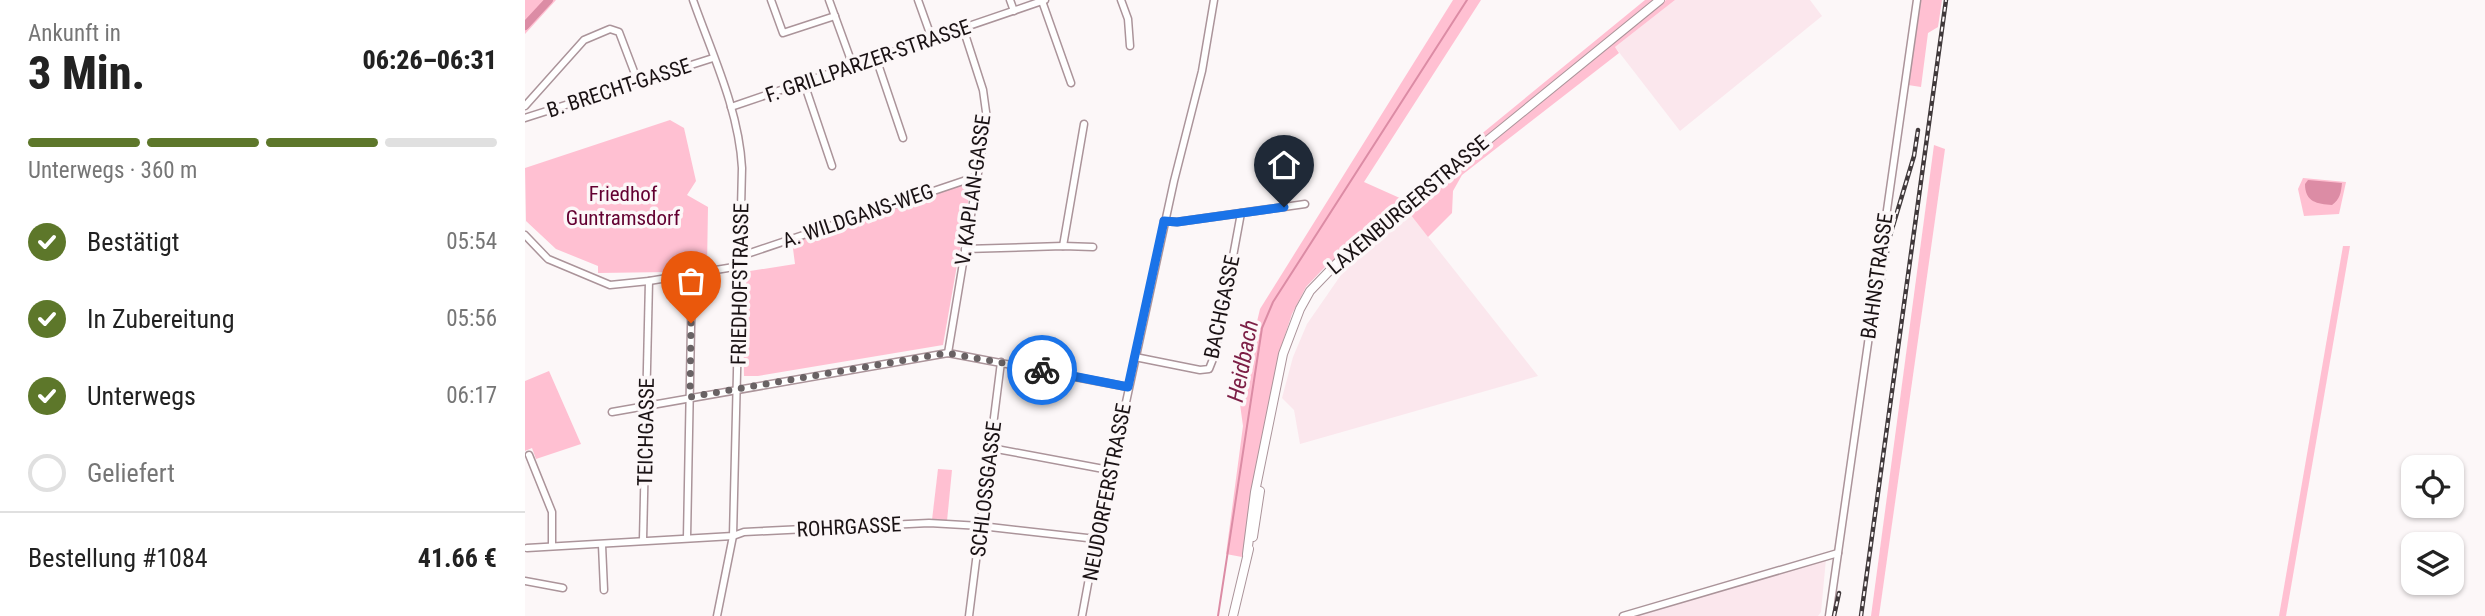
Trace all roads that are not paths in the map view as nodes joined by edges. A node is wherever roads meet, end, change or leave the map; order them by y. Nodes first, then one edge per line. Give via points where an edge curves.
1 (693, 0) edge
2 (771, 0) edge
3 (829, 0) edge
4 (918, 0) edge
5 (1010, 0) edge
6 (1121, 0) edge
7 (1214, 0) edge
8 (1660, 0) edge
9 (1917, 0) edge
10 (1043, 1) edge
11 (1014, 11) junction
12 (835, 16) junction
13 (963, 28) junction
14 (932, 39) junction
15 (1130, 47) dead end
16 (713, 58) junction
17 (876, 58) junction
18 (853, 66) junction
19 (638, 82) junction
20 (804, 83) junction
21 (1071, 83) dead end
22 (525, 106) edge
23 (731, 107) junction
24 (525, 118) edge
25 (1084, 124) dead end
26 (903, 138) dead end
27 (832, 166) dead end
28 (975, 177) junction
29 (1305, 204) dead end
30 (1241, 213) junction
31 (1164, 221) junction
32 (525, 235) edge
33 (1063, 246) junction
34 (1093, 247) dead end
35 (965, 249) junction
36 (741, 256) junction
37 (740, 266) junction
38 (692, 274) junction
39 (649, 281) junction
40 (947, 353) junction
41 (1135, 357) junction
42 (1001, 362) junction
43 (1128, 387) junction
44 (737, 390) junction
45 (690, 397) junction
46 (646, 405) junction
47 (612, 412) dead end
48 (992, 448) junction
49 (529, 455) dead end
50 (1109, 470) junction
51 (981, 526) junction
52 (733, 536) junction
53 (687, 538) junction
54 (1096, 539) junction
55 (643, 540) junction
56 (552, 545) junction
57 (602, 545) junction
58 (527, 548) dead end
59 (1838, 553) junction
60 (525, 581) edge
61 (563, 588) dead end
62 (604, 590) dead end
63 (717, 616) edge
64 (969, 616) edge
65 (1082, 616) edge
66 (1233, 616) edge
67 (1623, 616) edge
68 (1829, 616) edge

1 - 16 street, FRIEDHOFSTRASSE
2 - 12 street via 783,33
3 - 12 street
4 - 14 street
5 - 11 street
6 - 15 street
7 - 31 street, NEUDORFERSTRASSE via 1202,71
8 - 66 street, LAXENBURGERSTRASSE via 1322,277 1300,309 1283,355
9 - 59 street, BAHNSTRASSE
10 - 11 street, F. GRILLPARZER-STRASSE
10 - 21 street
11 - 13 street, F. GRILLPARZER-STRASSE
12 - 18 street
13 - 14 street, F. GRILLPARZER-STRASSE
13 - 28 street, V. KAPLAN-GASSE via 983,90 987,120
14 - 17 street, F. GRILLPARZER-STRASSE
16 - 19 street, B. BRECHT-GASSE
16 - 23 street, FRIEDHOFSTRASSE
17 - 18 street, F. GRILLPARZER-STRASSE
17 - 26 street
18 - 20 street, F. GRILLPARZER-STRASSE
19 - 22 street via 619,32 610,29 583,40
19 - 24 street, B. BRECHT-GASSE
20 - 23 street, F. GRILLPARZER-STRASSE
20 - 27 street
23 - 36 street, FRIEDHOFSTRASSE via 741,160
25 - 33 street
28 - 35 street, V. KAPLAN-GASSE
28 - 36 street, A. WILDGANS-WEG
29 - 30 street
30 - 31 street
30 - 41 street, BACHGASSE via 1209,369
31 - 41 street, NEUDORFERSTRASSE
32 - 39 street via 548,260 584,276 610,285
33 - 34 street
33 - 35 street
35 - 40 street, V. KAPLAN-GASSE
36 - 37 street, FRIEDHOFSTRASSE
37 - 38 street
37 - 44 street, FRIEDHOFSTRASSE
38 - 39 street
38 - 45 street
39 - 46 street, TEICHGASSE
40 - 42 street
40 - 44 street
41 - 43 street, NEUDORFERSTRASSE
42 - 43 street
42 - 48 street, SCHLOSSGASSE
43 - 50 street, NEUDORFERSTRASSE
44 - 45 street
44 - 52 street, FRIEDHOFSTRASSE
45 - 46 street
45 - 53 street
46 - 47 street
46 - 55 street, TEICHGASSE
48 - 50 street
48 - 51 street, SCHLOSSGASSE
49 - 56 street via 552,512
50 - 54 street, NEUDORFERSTRASSE
51 - 52 street, ROHRGASSE via 905,524
51 - 54 street, ROHRGASSE
51 - 64 street, SCHLOSSGASSE
52 - 53 street, ROHRGASSE
52 - 63 street, FRIEDHOFSTRASSE
53 - 55 street, ROHRGASSE
54 - 65 street, NEUDORFERSTRASSE
55 - 57 street, ROHRGASSE
56 - 57 street, ROHRGASSE
56 - 58 street, ROHRGASSE
57 - 62 street
59 - 67 street
59 - 68 street, BAHNSTRASSE
60 - 61 street

